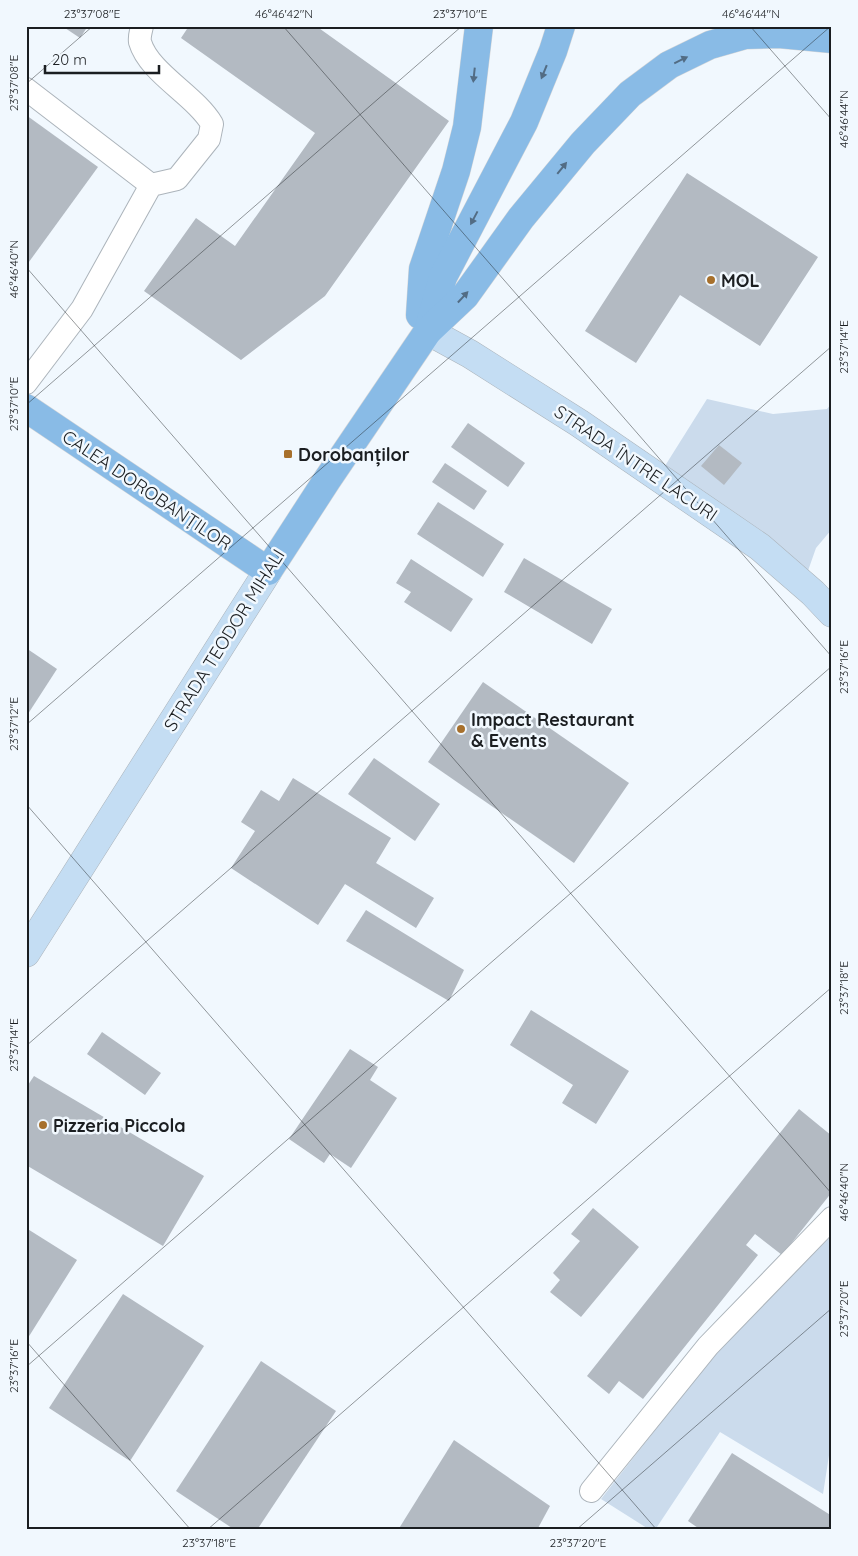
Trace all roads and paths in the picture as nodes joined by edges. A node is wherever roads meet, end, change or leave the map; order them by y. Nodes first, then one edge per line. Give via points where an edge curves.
1 (142, 26) edge
2 (479, 26) edge
3 (561, 26) edge
4 (832, 39) edge
5 (26, 89) edge
6 (151, 185) junction
7 (423, 337) junction
8 (26, 383) edge
9 (26, 408) edge
10 (268, 571) junction
11 (832, 614) edge
12 (26, 953) edge
13 (832, 1218) edge
14 (591, 1491) dead end

1 - 6 lane via 139,40 151,62 205,113 212,124 209,139 177,179
2 -> 7 main road via 467,127 456,171 423,268
3 -> 7 main road via 524,122 443,277
7 -> 4 main road via 465,296 583,143 630,94 669,65 710,45 745,35 779,34
5 - 6 lane
6 - 8 lane via 82,308
7 - 10 main road, STRADA TEODOR MIHALI
7 - 11 street, STRADA ÎNTRE LACURI via 470,354 579,423 760,546
9 - 10 main road, CALEA DOROBANȚILOR
10 - 12 street, STRADA TEODOR MIHALI
13 - 14 lane via 708,1346

